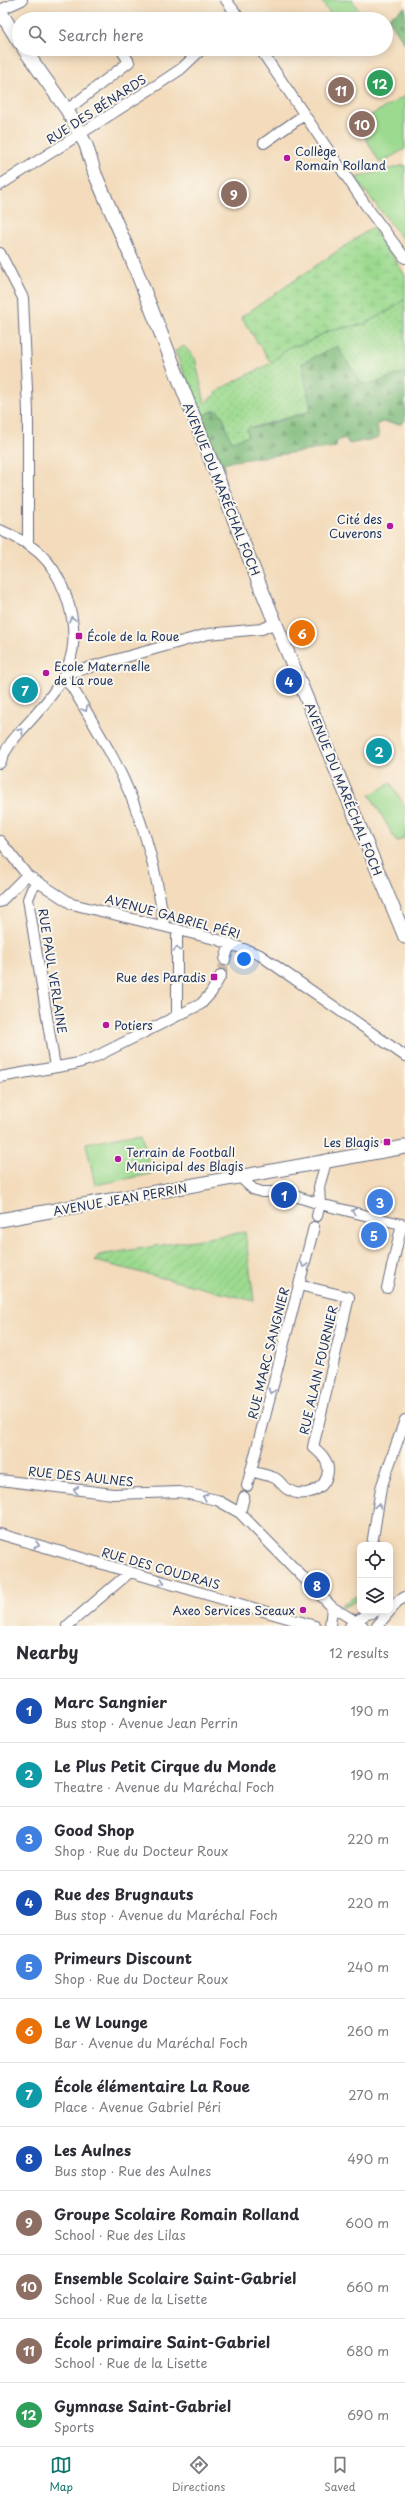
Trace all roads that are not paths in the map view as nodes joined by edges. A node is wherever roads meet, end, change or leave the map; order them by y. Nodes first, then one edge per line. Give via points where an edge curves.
1 (22, 0) edge
2 (226, 0) edge
3 (0, 11) edge
4 (235, 12) edge
5 (12, 31) edge
6 (29, 56) edge
7 (125, 56) edge
8 (195, 56) edge
9 (265, 56) edge
10 (67, 110) junction
11 (304, 115) junction
12 (80, 135) junction
13 (264, 143) dead end
14 (0, 185) edge
15 (0, 253) edge
16 (405, 258) edge
17 (0, 530) edge
18 (28, 542) junction
19 (275, 622) junction
20 (65, 674) junction
21 (0, 763) edge
22 (0, 841) edge
23 (27, 875) junction
24 (38, 882) junction
25 (0, 902) edge
26 (402, 924) edge
27 (164, 926) junction
28 (177, 929) junction
29 (405, 937) edge
30 (230, 943) junction
31 (225, 960) tunnel mouth
32 (221, 975) tunnel mouth
33 (177, 1016) junction
34 (405, 1056) edge
35 (55, 1067) junction
36 (0, 1076) edge
37 (405, 1147) edge
38 (326, 1162) junction
39 (240, 1178) junction
40 (320, 1204) junction
41 (317, 1216) dead end
42 (0, 1220) edge
43 (403, 1224) edge
44 (314, 1227) dead end
45 (299, 1285) junction
46 (387, 1288) dead end
47 (405, 1420) edge
48 (250, 1471) junction
49 (0, 1480) edge
50 (247, 1486) dead end
51 (244, 1496) dead end
52 (240, 1513) junction
53 (0, 1534) edge
54 (372, 1542) edge
55 (129, 1573) junction
56 (405, 1597) edge
57 (393, 1604) edge
58 (332, 1607) junction
59 (372, 1614) edge
60 (386, 1614) edge
61 (361, 1621) edge
62 (67, 1626) edge
63 (315, 1626) edge
64 (330, 1626) edge
65 (377, 1626) edge

1 - 3 street
2 - 4 street
3 - 5 main road
6 - 10 main road, AVENUE DU MARÉCHAL FOCH
7 - 10 street via 129,62
8 - 12 street, RUE DES BÉNARDS via 181,69
9 - 11 street
10 - 12 main road, AVENUE DU MARÉCHAL FOCH
11 - 13 street
11 - 16 street
12 - 14 street, RUE DES BÉNARDS
12 - 19 main road, AVENUE DU MARÉCHAL FOCH
15 - 18 street via 23,298 28,405
17 - 18 street
20 -> 18 street via 75,630 69,605 51,567
19 - 20 street via 262,629 208,634
19 - 26 main road, AVENUE DU MARÉCHAL FOCH
21 -> 20 street via 6,747 52,696
20 -> 27 street via 113,759 135,810 148,846
22 - 23 street, AVENUE GABRIEL PÉRI
23 - 24 street, AVENUE GABRIEL PÉRI
23 - 25 street
24 - 27 street, AVENUE GABRIEL PÉRI via 72,904
24 - 35 street, RUE PAUL VERLAINE via 28,899
26 - 29 main road, AVENUE DU MARÉCHAL FOCH
27 - 28 street, AVENUE GABRIEL PÉRI
28 - 30 street, AVENUE GABRIEL PÉRI
33 -> 28 street
30 - 31 street
30 - 34 street, AVENUE GABRIEL PÉRI via 272,962
32 - 33 street via 201,1004
33 - 35 street via 91,1059
35 - 36 street
37 - 38 main road, AVENUE JEAN PERRIN
38 - 39 main road, AVENUE JEAN PERRIN
38 - 40 street via 319,1187
39 - 40 street via 253,1189 262,1192 285,1193
39 - 42 main road, AVENUE JEAN PERRIN
40 - 41 street
43 -> 40 street
43 - 46 street
44 -> 45 street, RUE MARC SANGNIER
45 -> 48 street, RUE MARC SANGNIER
45 - 48 street, RUE ALAIN FOURNIER via 349,1297 314,1447 326,1461 327,1476 322,1485 312,1492 298,1494 287,1490 276,1478
54 -> 47 street via 381,1488
48 - 50 street, RUE MARC SANGNIER
52 -> 49 street, RUE DES AULNES via 217,1500 180,1492 113,1494
51 - 52 street
52 - 58 street, RUE DES AULNES
53 -> 55 street, RUE DES COUDRAIS
55 - 62 street
55 -> 63 street, RUE DES COUDRAIS
56 - 57 street
58 - 61 street, RUE DES AULNES
58 - 64 street
59 - 61 street
60 - 65 street

